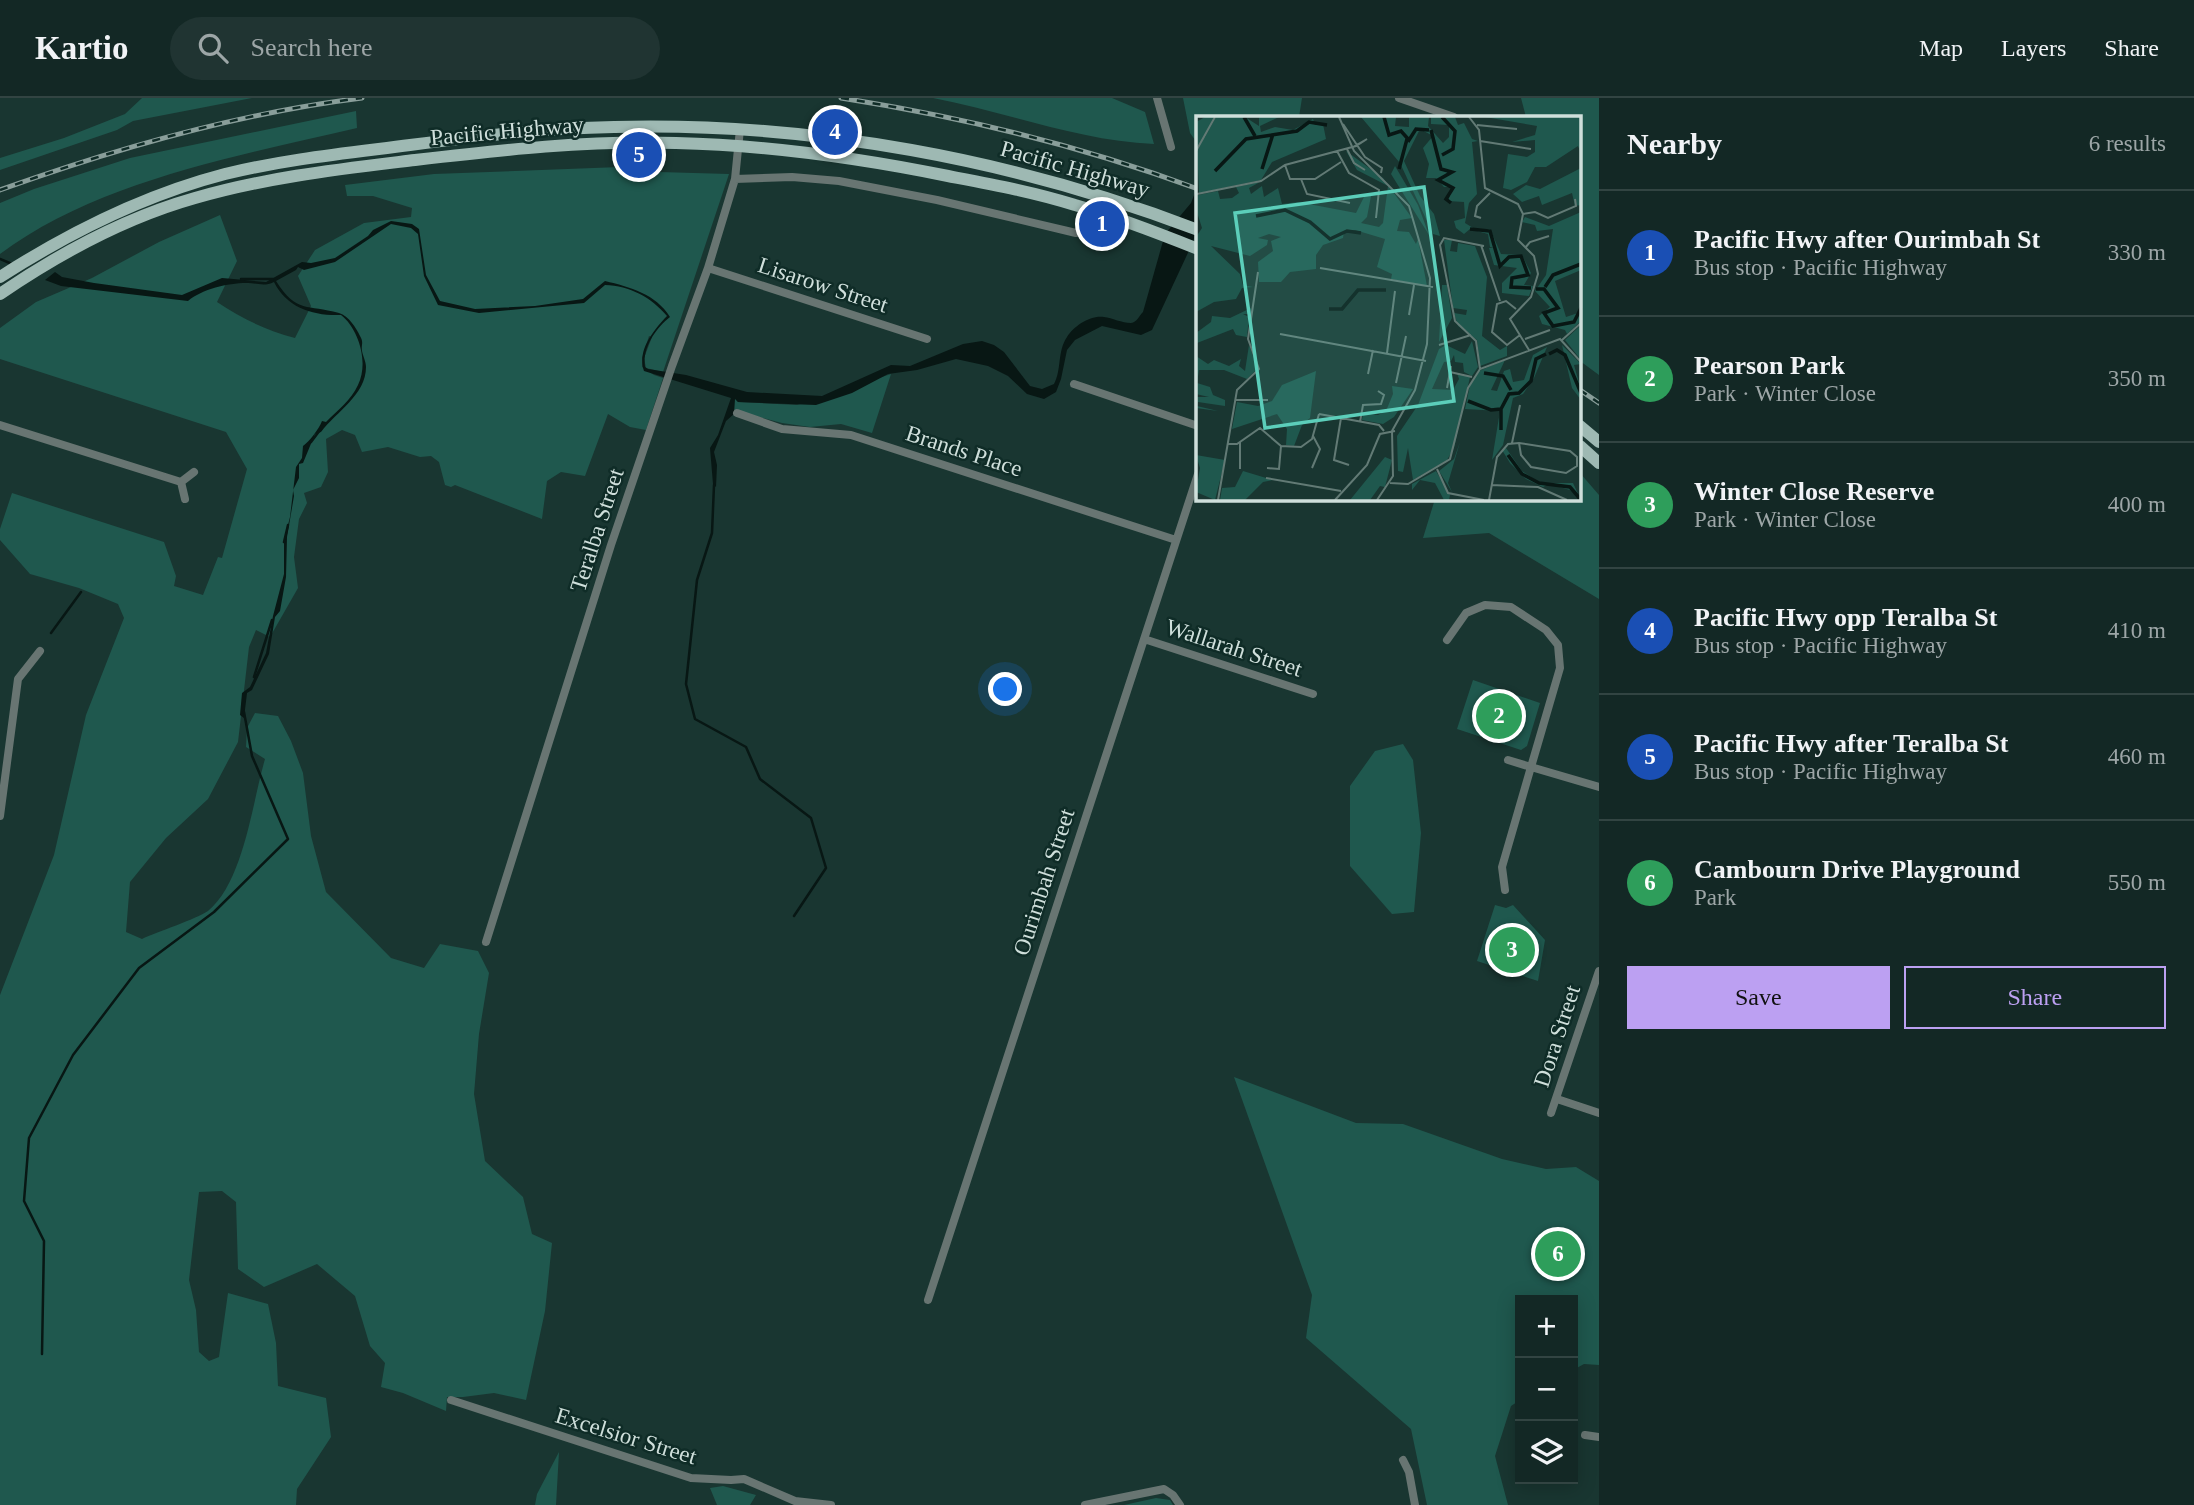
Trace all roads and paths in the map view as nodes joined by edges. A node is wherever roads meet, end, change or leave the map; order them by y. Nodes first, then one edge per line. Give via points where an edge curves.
1 (1157, 98) edge
2 (1399, 98) edge
3 (1451, 116) edge
4 (740, 130) junction
5 (738, 147) junction
6 (1171, 147) dead end
7 (735, 179) junction
8 (1196, 229) edge
9 (1076, 233) dead end
10 (1196, 248) edge
11 (708, 268) junction
12 (0, 277) edge
13 (0, 294) edge
14 (927, 339) dead end
15 (1073, 384) dead end
16 (737, 413) dead end
17 (0, 425) edge
18 (1196, 425) edge
19 (1582, 428) edge
20 (1599, 442) edge
21 (1582, 448) edge
22 (1599, 463) edge
23 (194, 472) dead end
24 (1196, 480) edge
25 (181, 482) junction
26 (185, 499) dead end
27 (1176, 540) junction
28 (1144, 639) junction
29 (1447, 640) dead end
30 (40, 651) dead end
31 (1313, 694) dead end
32 (1508, 760) dead end
33 (1531, 767) junction
34 (1599, 787) edge
35 (0, 816) edge
36 (1505, 890) dead end
37 (486, 942) dead end
38 (1599, 971) edge
39 (1557, 1098) junction
40 (1552, 1113) dead end
41 (1599, 1113) edge
42 (928, 1300) dead end
43 (451, 1400) dead end
44 (1585, 1435) dead end
45 (1599, 1437) edge
46 (1403, 1460) dead end
47 (831, 1505) edge
48 (1085, 1505) edge
49 (1180, 1505) edge
50 (1415, 1505) edge

1 - 6 street
2 - 3 street
4 - 5 street, Teralba Street
4 - 8 main road, Pacific Highway via 933,154 1038,178
4 - 12 main road, Pacific Highway via 615,127 532,131 278,163 171,191 97,221
5 - 7 street, Teralba Street
5 - 10 main road, Pacific Highway via 885,164 985,183 1075,204
5 - 13 main road, Pacific Highway via 675,142 576,144 303,174 191,199 128,222 65,252
7 - 9 street via 839,181
7 - 11 street, Teralba Street
11 - 14 street, Lisarow Street
11 - 37 street, Teralba Street via 611,545
15 - 18 street
16 - 27 street, Brands Place via 782,429 851,435
17 - 25 street
19 - 20 main road
21 - 22 main road
23 - 25 street
24 - 27 street, Ourimbah Street
25 - 26 street
27 - 28 street, Ourimbah Street
28 - 31 street, Wallarah Street
28 - 42 street, Ourimbah Street
29 - 33 street via 1466,613 1485,605 1511,607 1546,630 1558,646 1560,668
30 - 35 street via 18,679
32 - 33 street
33 - 34 street
33 - 36 street via 1502,867
38 - 39 street, Dora Street
39 - 40 street, Dora Street
39 - 41 street
43 - 47 street, Excelsior Street via 691,1478 744,1479 795,1502
44 - 45 street
46 - 50 street
48 - 49 street via 1164,1489

